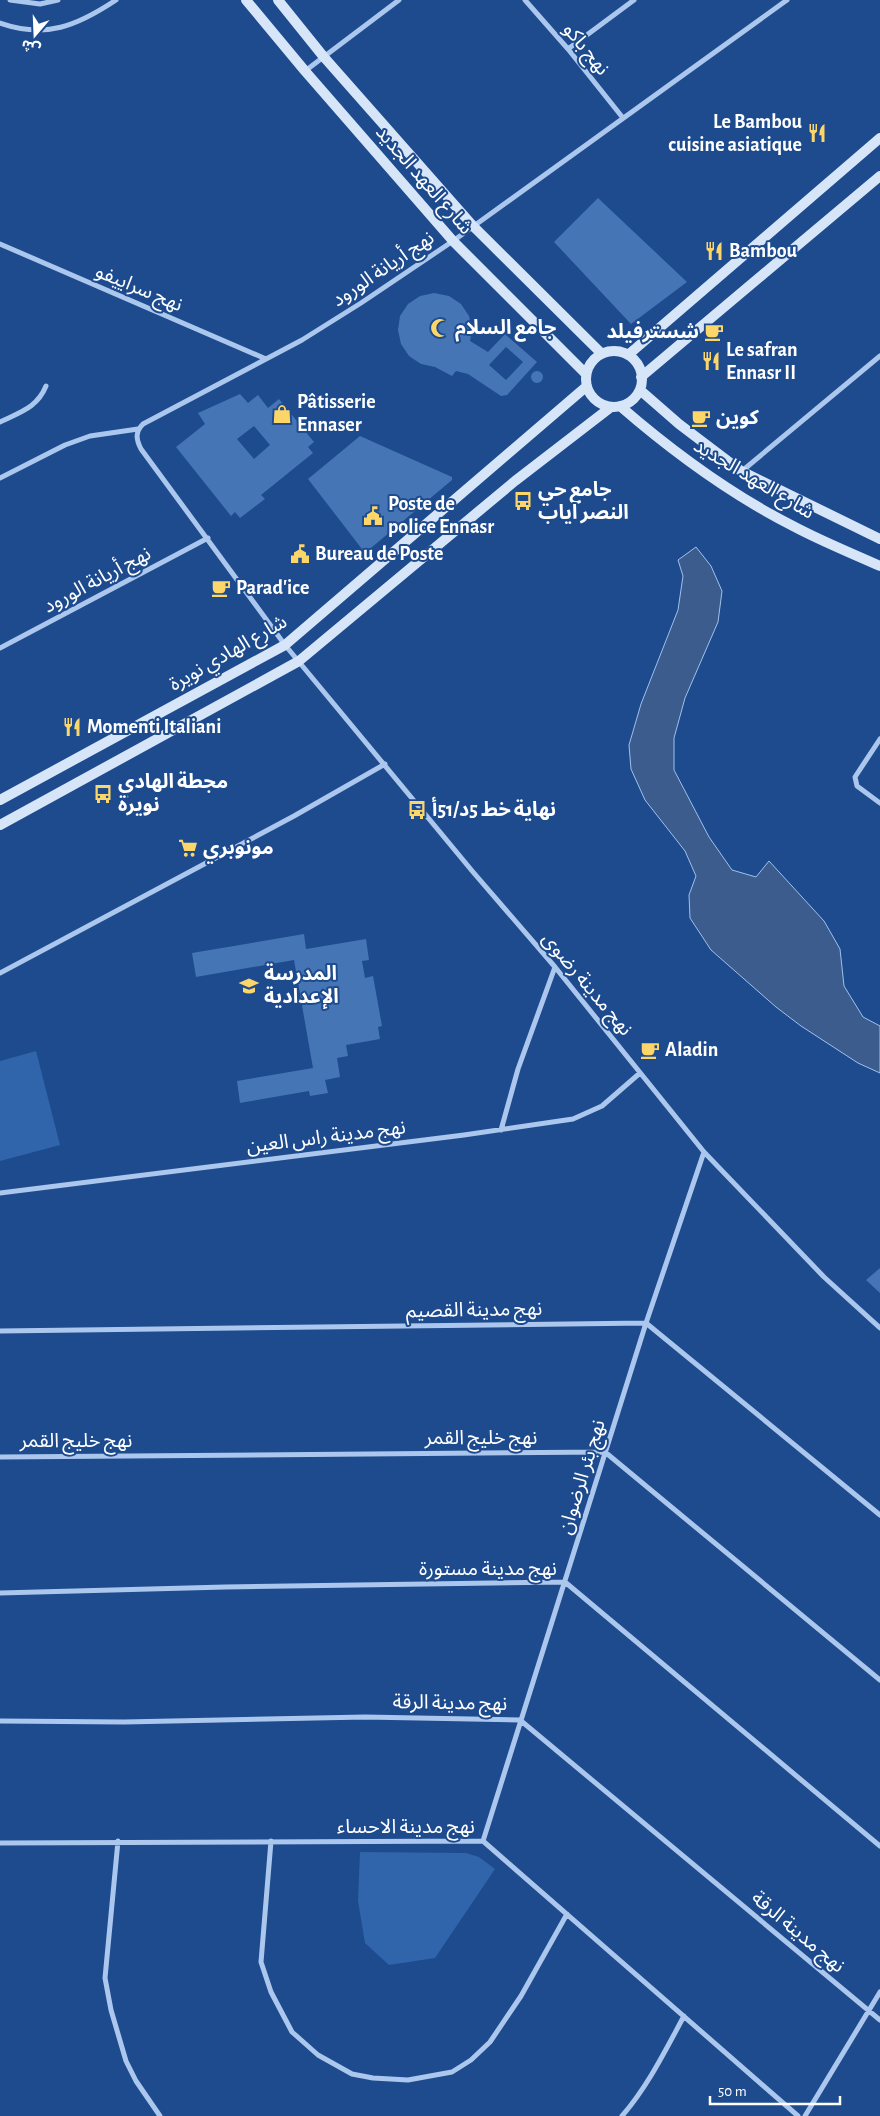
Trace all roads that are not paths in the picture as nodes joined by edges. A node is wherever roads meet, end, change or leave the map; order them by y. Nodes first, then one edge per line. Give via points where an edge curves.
1 (10, 0) edge
2 (58, 0) edge
3 (116, 0) edge
4 (246, 0) edge
5 (278, 0) edge
6 (399, 0) edge
7 (525, 0) edge
8 (634, 0) edge
9 (787, 0) edge
10 (0, 23) edge
11 (568, 49) junction
12 (323, 56) junction
13 (305, 71) junction
14 (623, 118) junction
15 (880, 138) edge
16 (880, 176) edge
17 (473, 226) junction
18 (453, 241) junction
19 (0, 244) edge
20 (602, 354) junction
21 (628, 355) junction
22 (880, 356) edge
23 (266, 359) junction
24 (586, 374) junction
25 (641, 376) junction
26 (46, 386) dead end
27 (587, 386) junction
28 (640, 390) junction
29 (615, 407) junction
30 (0, 422) edge
31 (138, 429) junction
32 (741, 471) junction
33 (0, 478) edge
34 (208, 538) junction
35 (880, 539) edge
36 (880, 566) edge
37 (285, 645) junction
38 (0, 648) edge
39 (299, 661) junction
40 (880, 739) edge
41 (385, 764) junction
42 (0, 800) edge
43 (880, 803) edge
44 (0, 825) edge
45 (555, 967) junction
46 (0, 973) edge
47 (640, 1073) junction
48 (501, 1130) junction
49 (704, 1152) junction
50 (0, 1193) edge
51 (646, 1323) junction
52 (880, 1328) edge
53 (0, 1330) edge
54 (605, 1452) junction
55 (0, 1457) edge
56 (880, 1515) edge
57 (564, 1582) junction
58 (0, 1593) edge
59 (880, 1680) edge
60 (520, 1720) junction
61 (0, 1721) edge
62 (118, 1841) junction
63 (272, 1841) junction
64 (483, 1841) junction
65 (0, 1843) edge
66 (880, 1846) edge
67 (566, 1914) junction
68 (880, 1992) edge
69 (868, 2010) junction
70 (684, 2016) junction
71 (880, 2020) edge
72 (160, 2116) edge
73 (622, 2116) edge
74 (798, 2116) edge
75 (805, 2116) edge

1 - 2 street via 40,4
3 - 10 street via 87,17 49,31 16,29
4 - 13 main road, شارع العهد الجديد
5 - 12 main road, شارع العهد الجديد
6 - 12 street
7 - 11 street, نهج باكو
8 - 11 street
9 - 14 street, نهج أريانة الورود
11 - 14 street, نهج باكو
12 - 13 street
12 - 17 main road, شارع العهد الجديد
13 - 18 main road, شارع العهد الجديد
14 - 17 street, نهج أريانة الورود
15 - 21 main road
16 - 25 main road
17 - 18 street, نهج أريانة الورود
17 - 20 main road, شارع العهد الجديد
18 - 23 street, نهج أريانة الورود via 361,303
18 - 24 main road, شارع العهد الجديد
19 - 23 street, نهج سراييفو
20 - 21 main road
20 - 24 main road via 589,366
21 - 25 main road via 637,364
22 - 32 street
23 - 31 street, نهج أريانة الورود
24 - 27 main road
25 - 28 main road
26 - 30 street via 36,404
27 - 29 main road via 598,402
27 - 37 main road, شارع الهادي نويرة
28 - 29 main road via 632,401
28 - 32 main road, شارع العهد الجديد
29 - 36 main road, شارع العهد الجديد via 728,488 792,526
29 - 39 main road, شارع الهادي نويرة via 515,481
31 - 33 street via 90,436
31 - 34 street via 136,437 141,449
32 - 35 main road, شارع العهد الجديد
34 - 37 street
34 - 38 street, نهج أريانة الورود
37 - 39 street, نهج مدينة رضوى
37 - 42 main road, شارع الهادي نويرة
39 - 41 street, نهج مدينة رضوى
39 - 44 main road, شارع الهادي نويرة
40 - 43 street via 855,777 857,786
41 - 45 street, نهج مدينة رضوى
41 - 46 street
45 - 47 street, نهج مدينة رضوى
45 - 48 street via 518,1070
47 - 48 street, نهج مدينة راس العين via 602,1106 587,1114
47 - 49 street, نهج مدينة رضوى
48 - 50 street, نهج مدينة راس العين
49 - 51 street, نهج بئر الرضوان
49 - 52 street, نهج مدينة رضوى via 824,1277
51 - 53 street, نهج مدينة القصيم
51 - 54 street, نهج بئر الرضوان
51 - 56 street
54 - 55 street, نهج خليج القمر
54 - 57 street, نهج بئر الرضوان
54 - 59 street
57 - 58 street, نهج مدينة مستورة
57 - 60 street, نهج بئر الرضوان
57 - 66 street, نهج مدينة مستورة
60 - 61 street, نهج مدينة الرقة via 366,1717
60 - 64 street, نهج بئر الرضوان
60 - 69 street, نهج مدينة الرقة
62 - 63 street, نهج مدينة الاحساء
62 - 65 street, نهج مدينة الاحساء
62 - 72 street via 105,1978 126,2061
63 - 64 street, نهج مدينة الاحساء
63 - 67 street via 262,1962 271,1992 292,2032 318,2055 352,2074 408,2080 452,2072 471,2060 490,2042 521,1996
64 - 67 street, نهج مدينة الاحساء
67 - 70 street, نهج مدينة الاحساء
68 - 69 street
69 - 71 street, نهج مدينة الرقة
69 - 75 street
70 - 73 street via 648,2081
70 - 74 street, نهج مدينة الاحساء

